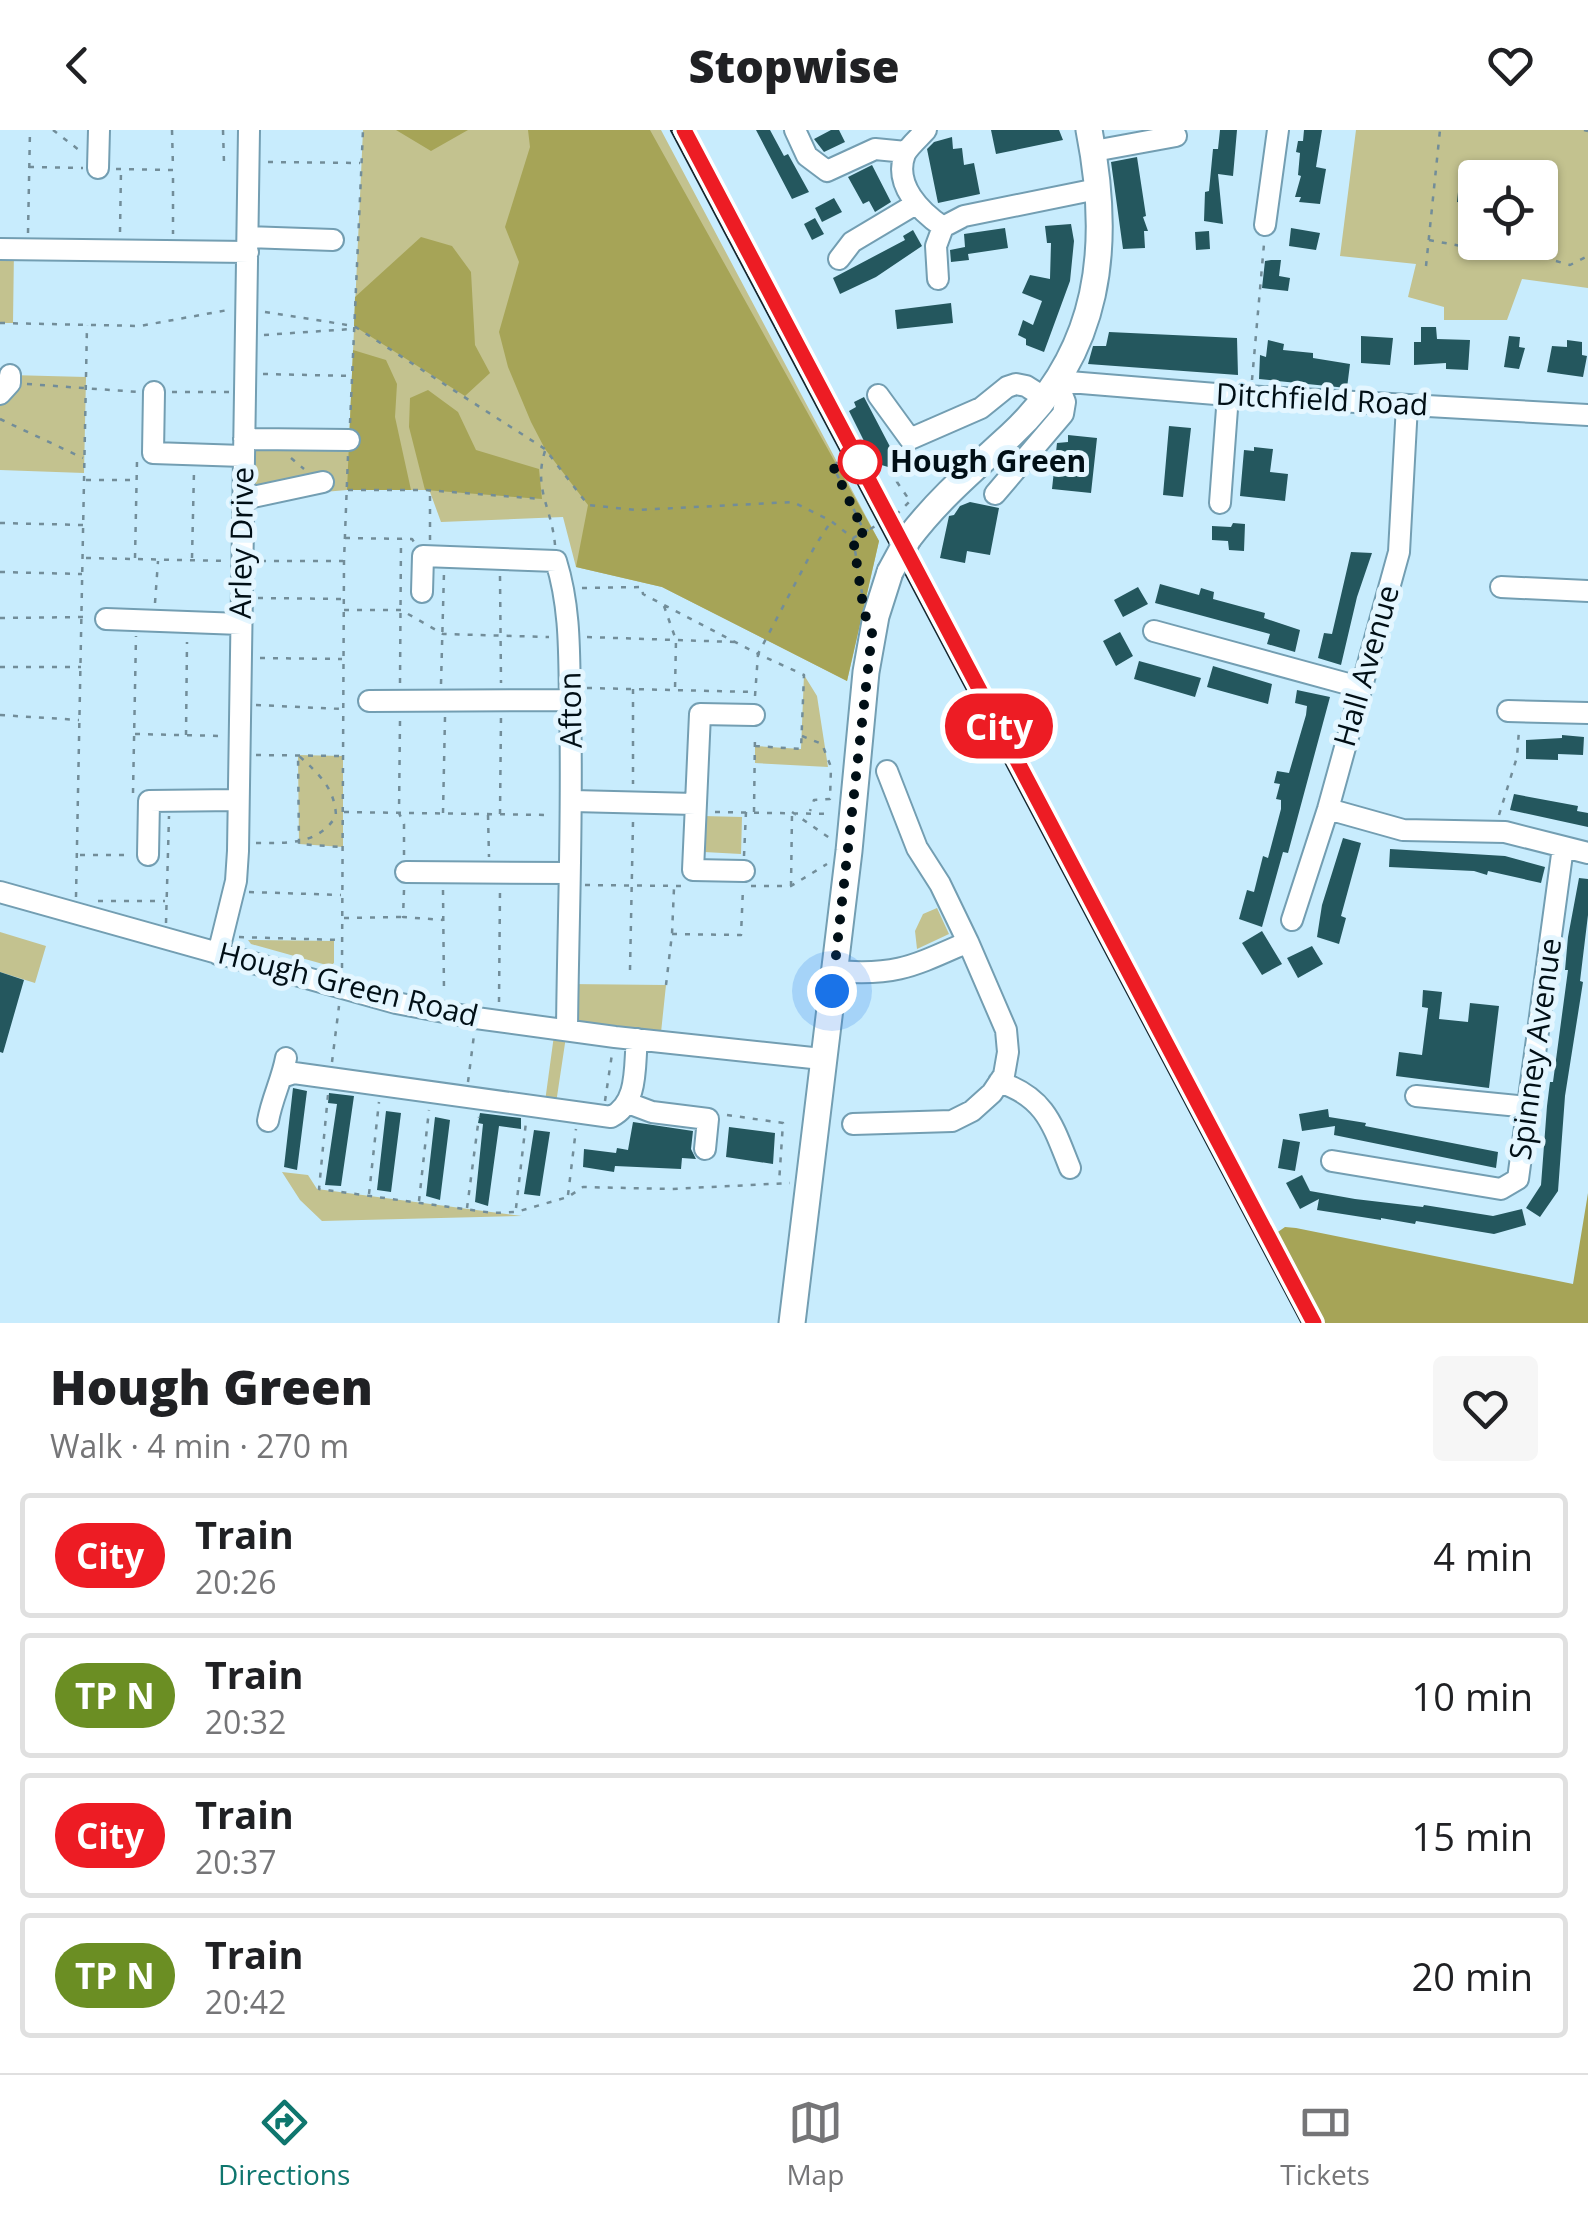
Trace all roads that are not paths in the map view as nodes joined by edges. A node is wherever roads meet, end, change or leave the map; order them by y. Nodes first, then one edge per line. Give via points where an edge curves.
1 (99, 130) edge
2 (249, 130) edge
3 (794, 130) edge
4 (926, 130) edge
5 (1278, 130) edge
6 (1176, 136) dead end
7 (1092, 140) edge
8 (906, 152) junction
9 (98, 164) road end
10 (1097, 189) junction
11 (914, 204) junction
12 (1265, 225) road end
13 (943, 227) junction
14 (332, 240) dead end
15 (248, 244) junction
16 (0, 250) edge
17 (840, 259) dead end
18 (938, 279) dead end
19 (1051, 390) junction
20 (154, 392) road end
21 (878, 395) dead end
22 (1228, 396) junction
23 (1406, 405) junction
24 (1588, 414) edge
25 (349, 440) road end
26 (243, 448) junction
27 (323, 482) dead end
28 (995, 494) dead end
29 (243, 499) junction
30 (1220, 503) dead end
31 (1509, 580) dead end
32 (1588, 591) edge
33 (422, 592) dead end
34 (106, 618) dead end
35 (241, 624) junction
36 (1154, 630) dead end
37 (1360, 688) junction
38 (570, 694) junction
39 (369, 701) dead end
40 (1588, 713) edge
41 (754, 715) road end
42 (1516, 718) road end
43 (887, 771) dead end
44 (237, 800) junction
45 (572, 808) junction
46 (695, 808) junction
47 (876, 808) junction
48 (1328, 809) junction
49 (1563, 847) junction
50 (1588, 853) edge
51 (148, 855) road end
52 (744, 871) road end
53 (404, 872) road end
54 (569, 879) junction
55 (0, 892) edge
56 (1292, 920) dead end
57 (968, 942) junction
58 (221, 945) junction
59 (834, 970) junction
60 (567, 1030) junction
61 (637, 1039) junction
62 (822, 1059) junction
63 (999, 1082) junction
64 (1416, 1096) dead end
65 (628, 1103) junction
66 (1528, 1107) junction
67 (268, 1120) dead end
68 (853, 1124) dead end
69 (706, 1149) dead end
70 (1332, 1161) dead end
71 (1070, 1168) dead end
72 (792, 1323) edge

1 - 9 street
2 - 15 street, Arley Drive
3 - 8 street via 807,156 827,172 874,149
4 - 8 street
5 - 12 street
6 - 7 street
7 - 10 main road
8 - 11 street via 903,169
10 - 13 street via 964,216
10 - 19 main road via 1097,284
11 - 13 street
11 - 17 street via 852,242
13 - 18 street via 936,246
14 - 15 street
15 - 16 street via 173,251
15 - 26 street, Arley Drive
19 - 21 street, Ditchfield Road via 1007,386 980,408 910,439
19 - 22 street, Ditchfield Road
19 - 28 street via 1065,402 1063,414
19 - 47 main road, bridge via 1012,434 902,527 872,633
20 - 26 street via 153,453
22 - 23 street, Ditchfield Road
22 - 30 street
23 - 24 street, Ditchfield Road
23 - 37 street, Hall Avenue via 1399,552
25 - 26 street
26 - 29 street, Arley Drive
27 - 29 street
29 - 35 street, Arley Drive
31 - 32 street
33 - 38 street, Afton via 432,557 556,561 565,588
34 - 35 street
35 - 44 street, Arley Drive
36 - 37 street
37 - 48 street, Hall Avenue
38 - 39 street
38 - 45 street, Afton
40 - 42 street
41 - 46 street via 700,714
43 - 47 street
44 - 51 street via 149,801
44 - 58 street, Arley Drive via 234,892
45 - 46 street via 633,802
45 - 54 street, Afton
46 - 52 street via 693,870
47 - 57 street via 917,848
47 - 59 main road via 850,851
48 - 49 street via 1402,830 1494,831
48 - 56 street, Hall Avenue
49 - 50 street
49 - 66 street, Spinney Avenue
53 - 54 street
54 - 60 street, Afton
55 - 58 street, Hough Green Road via 165,939
57 - 59 street via 886,974
57 - 63 street via 1006,1030
58 - 60 street, Hough Green Road via 341,989
59 - 62 main road
60 - 61 street, Hough Green Road
61 - 62 street, Hough Green Road
61 - 65 street
62 - 72 main road
63 - 68 street via 972,1112 952,1121
63 - 71 street via 1038,1102
64 - 66 street
65 - 67 street via 603,1117 329,1080 284,1067
65 - 69 street via 708,1119
66 - 70 street, Spinney Avenue via 1518,1179 1500,1190

